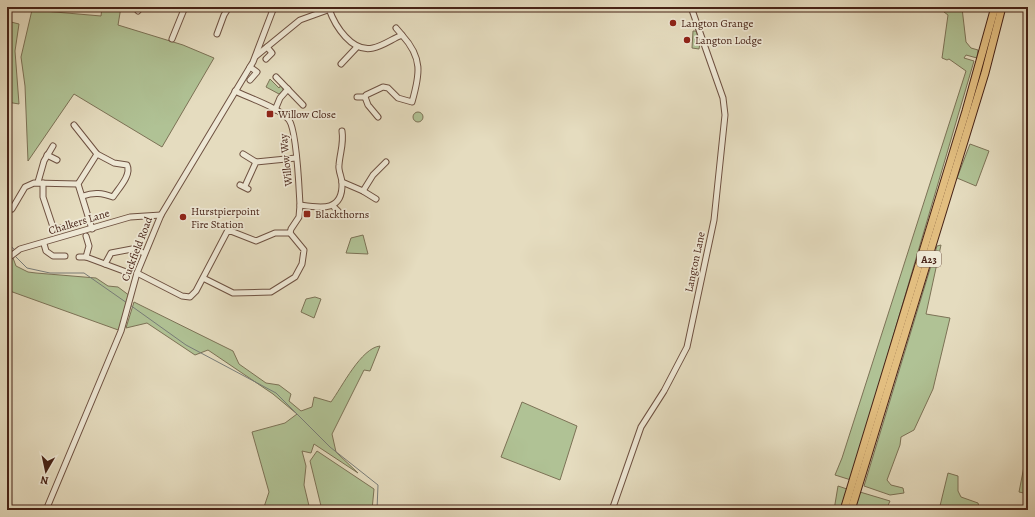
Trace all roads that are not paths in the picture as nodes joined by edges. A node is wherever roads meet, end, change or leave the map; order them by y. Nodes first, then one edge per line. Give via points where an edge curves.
1 (89, 7) edge
2 (185, 7) edge
3 (229, 7) edge
4 (264, 7) edge
5 (336, 7) edge
6 (691, 7) edge
7 (995, 7) edge
8 (1002, 7) edge
9 (96, 8) dead end
10 (273, 9) edge
11 (329, 9) junction
12 (396, 28) dead end
13 (217, 34) dead end
14 (402, 35) junction
15 (172, 39) dead end
16 (267, 47) junction
17 (357, 47) junction
18 (256, 56) junction
19 (266, 59) dead end
20 (341, 64) dead end
21 (250, 67) junction
22 (276, 77) dead end
23 (250, 80) dead end
24 (288, 89) junction
25 (235, 91) junction
26 (357, 97) dead end
27 (365, 97) junction
28 (303, 105) dead end
29 (275, 110) junction
30 (378, 115) dead end
31 (74, 125) dead end
32 (342, 131) dead end
33 (53, 146) dead end
34 (96, 154) junction
35 (243, 154) dead end
36 (48, 155) junction
37 (296, 158) junction
38 (57, 160) dead end
39 (256, 162) junction
40 (386, 162) dead end
41 (40, 182) junction
42 (342, 182) junction
43 (78, 184) junction
44 (244, 187) dead end
45 (363, 191) junction
46 (83, 196) junction
47 (376, 199) dead end
48 (300, 205) junction
49 (333, 206) junction
50 (12, 209) dead end
51 (338, 211) dead end
52 (161, 215) junction
53 (73, 225) dead end
54 (92, 229) junction
55 (290, 233) junction
56 (86, 236) dead end
57 (44, 244) junction
58 (144, 253) junction
59 (66, 256) dead end
60 (79, 257) dead end
61 (86, 257) junction
62 (7, 258) edge
63 (105, 264) junction
64 (129, 273) dead end
65 (137, 273) junction
66 (203, 278) junction
67 (46, 510) edge
68 (612, 510) edge
69 (844, 510) edge
70 (851, 510) edge

1 - 9 street
2 - 15 street
3 - 13 street
4 - 10 street
5 - 11 street
6 - 68 street, Langton Lane via 723,98 725,115 714,220 687,347 664,391 641,426
7 - 69 highway, A23 via 968,104
8 - 70 highway, A23 via 974,110
10 - 18 street, Cuckfield Road
11 - 16 street via 300,20
11 - 17 street via 336,26
12 - 14 street
14 - 17 street via 372,48
14 - 27 street via 413,49 419,70 412,104 383,87
16 - 18 street
16 - 19 street via 272,53
17 - 20 street
18 - 21 street, Cuckfield Road
21 - 23 street via 257,72
21 - 25 street, Cuckfield Road
22 - 24 street
24 - 28 street
24 - 29 street via 280,98
25 - 29 street, Willow Way
25 - 52 street, Cuckfield Road
26 - 27 street
27 - 30 street via 366,103
29 - 37 street, Willow Way via 289,120 292,126 295,133
31 - 34 street
32 - 42 street via 344,142 338,166
33 - 36 street
34 - 43 street
34 - 46 street via 114,163 126,165 127,175 112,197 103,193
35 - 39 street
36 - 38 street
36 - 41 street via 40,171
37 - 39 street
37 - 48 street, Willow Way
39 - 44 street
40 - 45 street via 373,175
41 - 43 street
41 - 50 street via 25,187
41 - 53 street via 51,231
42 - 45 street
42 - 49 street via 338,200
43 - 46 street
45 - 47 street
46 - 54 street
48 - 49 street via 325,208
48 - 55 street, Willow Way via 299,217
49 - 51 street
52 - 54 street, Chalkers Lane via 130,217
52 - 58 street, Cuckfield Road
54 - 57 street, Chalkers Lane
55 - 66 street via 275,233 256,241 228,230
55 - 66 street via 304,250 302,264 294,276 271,292 233,292
56 - 61 street via 89,246
57 - 59 street via 53,256
57 - 62 street, Chalkers Lane via 20,249
58 - 63 street via 132,249 111,253
58 - 65 street, Cuckfield Road
60 - 61 street
61 - 63 street
63 - 64 street
65 - 66 street via 182,296 190,297 196,292
65 - 67 street, Cuckfield Road via 115,345

